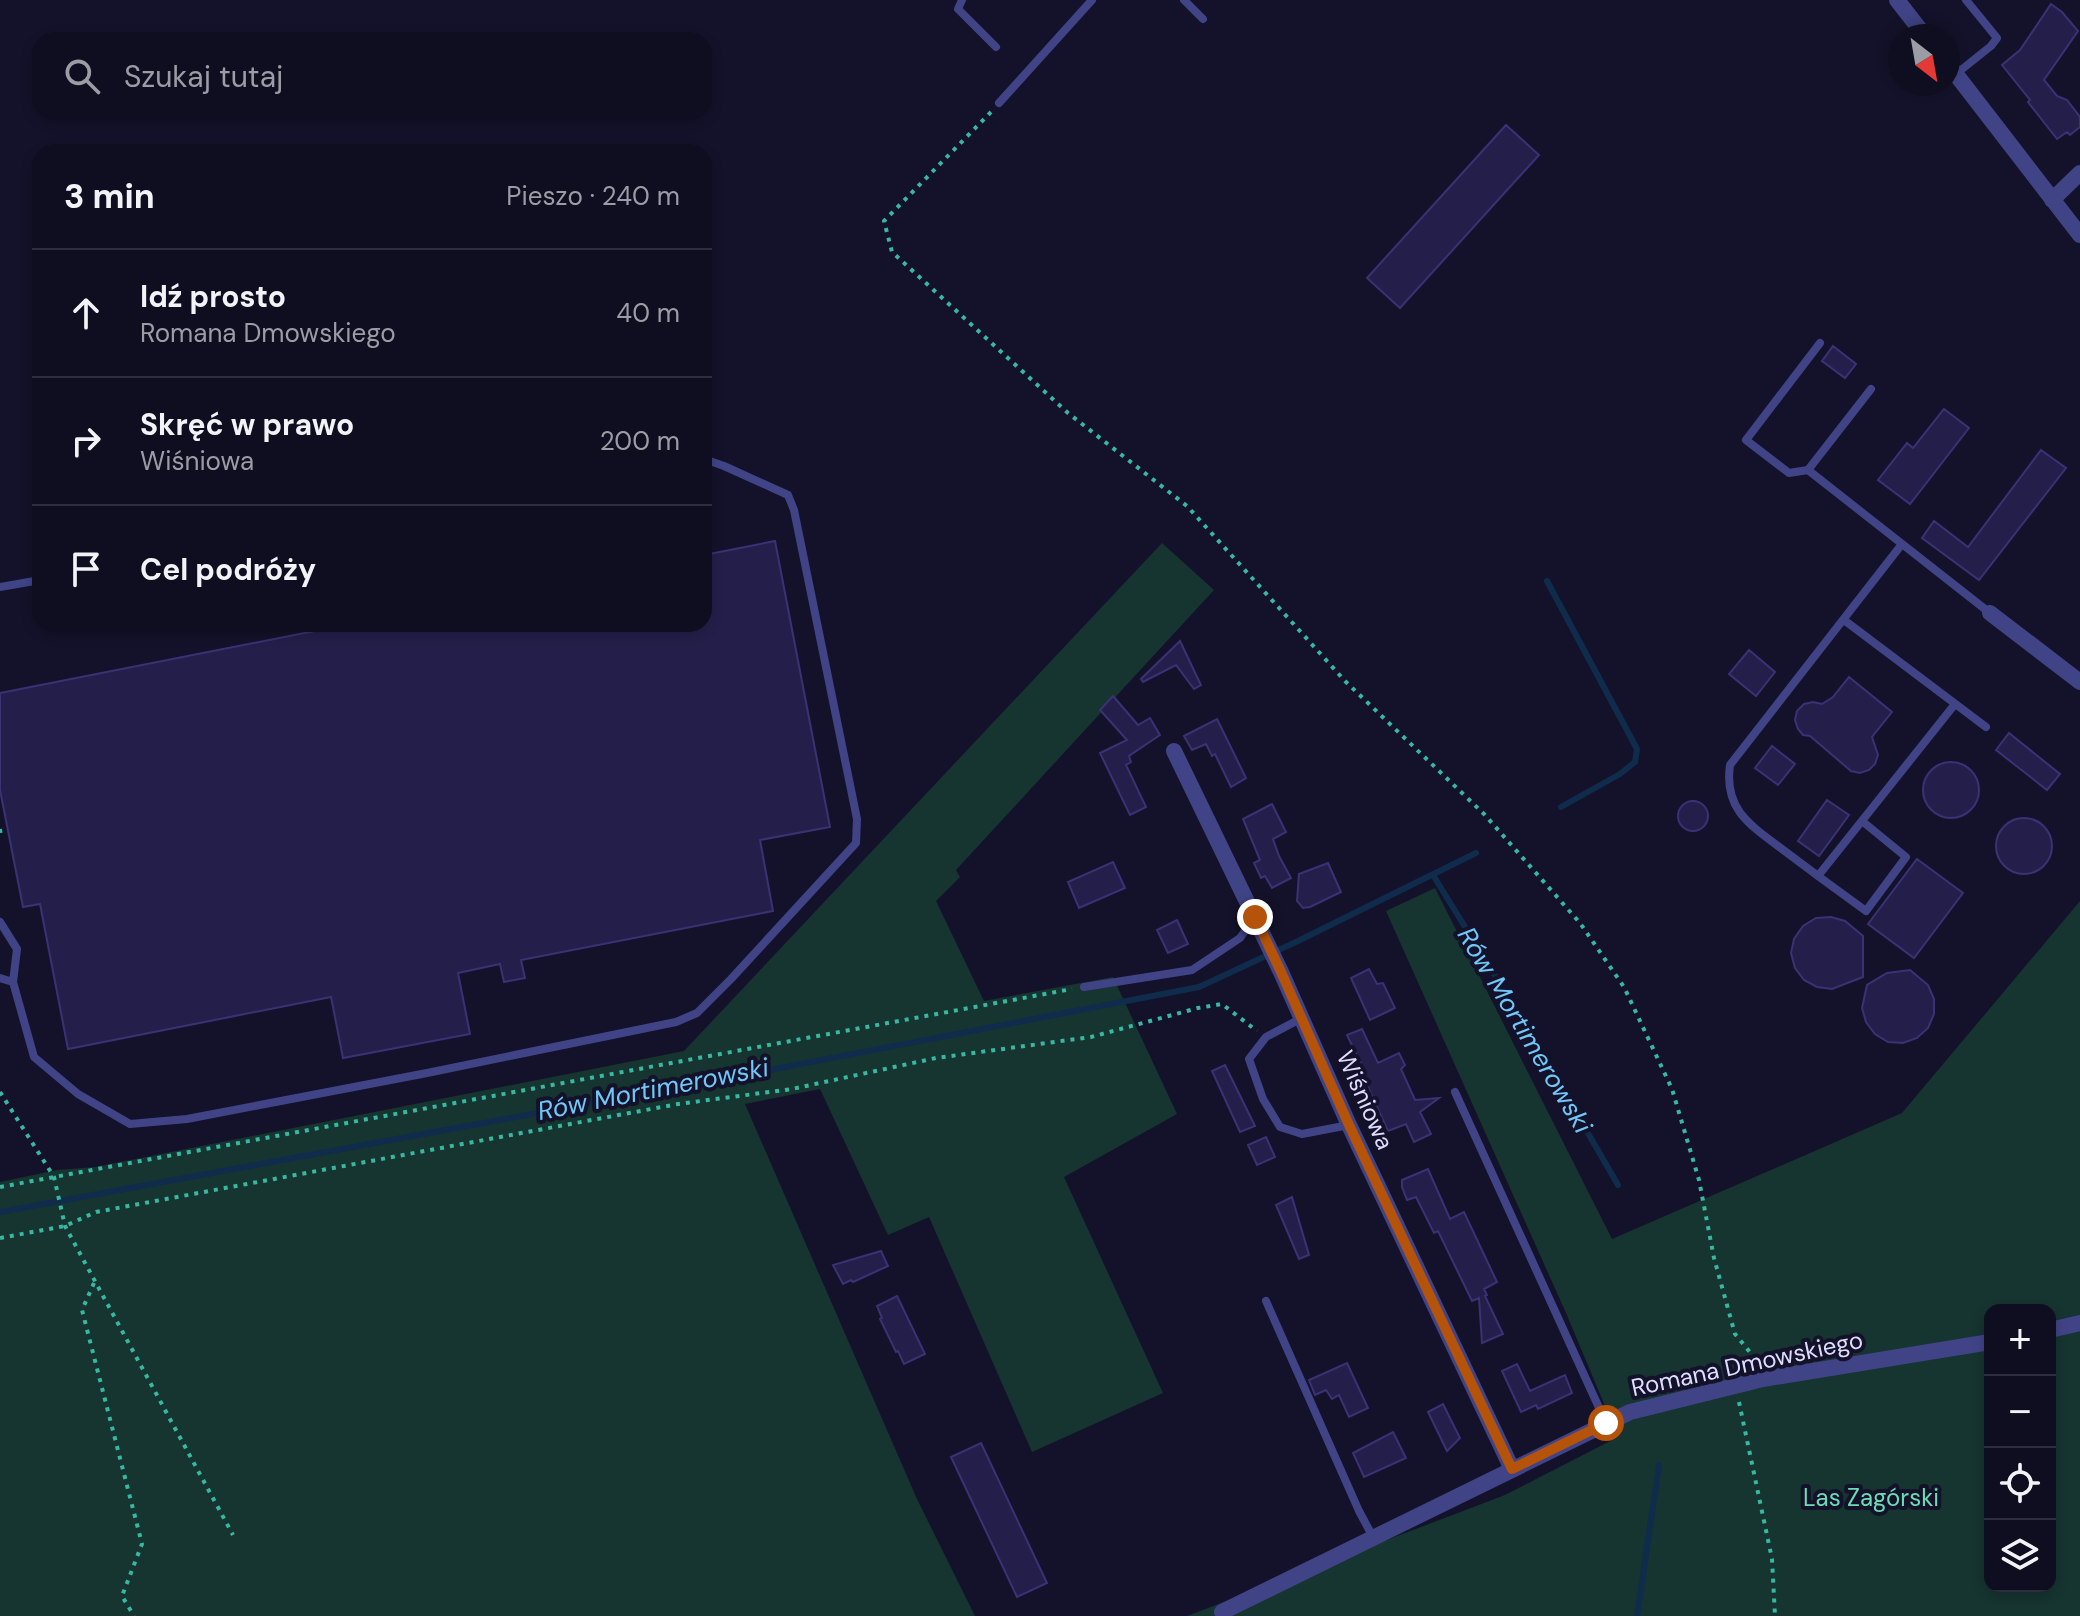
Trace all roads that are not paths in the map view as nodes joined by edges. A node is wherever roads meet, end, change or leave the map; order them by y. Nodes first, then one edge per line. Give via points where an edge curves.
1 (962, 0) edge
2 (1092, 0) edge
3 (1184, 0) edge
4 (1897, 0) edge
5 (1966, 0) edge
6 (1203, 19) dead end
7 (1916, 24) edge
8 (996, 47) dead end
9 (1960, 64) edge
10 (1960, 79) edge
11 (999, 103) road end
12 (2080, 173) edge
13 (2052, 200) junction
14 (2080, 235) edge
15 (1820, 343) dead end
16 (1871, 389) dead end
17 (712, 462) edge
18 (1808, 470) junction
19 (1902, 544) junction
20 (32, 581) edge
21 (0, 587) edge
22 (1990, 613) joint
23 (1844, 620) junction
24 (2080, 682) edge
25 (1955, 704) junction
26 (1986, 727) dead end
27 (1174, 751) dead end
28 (1862, 821) junction
29 (1818, 876) junction
30 (1255, 917) junction
31 (0, 922) edge
32 (0, 978) edge
33 (13, 982) junction
34 (1084, 987) road end
35 (1302, 1018) junction
36 (1455, 1092) dead end
37 (1349, 1125) junction
38 (1266, 1301) dead end
39 (2080, 1323) edge
40 (2056, 1329) edge
41 (1984, 1343) edge
42 (1606, 1423) junction
43 (1512, 1469) junction
44 (1374, 1539) junction
45 (1217, 1614) edge

1 - 8 lane via 958,9
2 - 11 lane
3 - 6 lane
4 - 7 street
5 - 9 lane via 1997,38
10 - 13 street
12 - 13 street
13 - 14 street
15 - 18 lane via 1746,440 1789,473
16 - 18 lane
17 - 33 lane via 788,495 857,819 856,843 697,1013 676,1022 427,1073 187,1119 130,1124 78,1094 34,1057
18 - 19 lane
19 - 22 lane
19 - 23 lane
20 - 21 lane
22 - 24 street
23 - 25 lane
23 - 29 lane via 1730,765 1728,779 1746,822
25 - 26 lane
25 - 28 lane
27 - 30 street, Wiśniowa
28 - 29 lane
28 - 29 lane via 1906,857 1866,911
30 - 34 lane via 1240,938 1192,970
30 - 35 street, Wiśniowa
31 - 33 lane via 17,949
32 - 33 lane
35 - 37 street, Wiśniowa
35 - 37 lane via 1266,1037 1249,1059 1263,1099 1280,1127 1302,1134
36 - 42 lane
37 - 43 street, Wiśniowa
38 - 44 lane
39 - 40 street
41 - 42 street, Romana Dmowskiego via 1763,1379 1630,1412
42 - 43 street, Romana Dmowskiego
43 - 44 street, Romana Dmowskiego
44 - 45 street, Romana Dmowskiego

